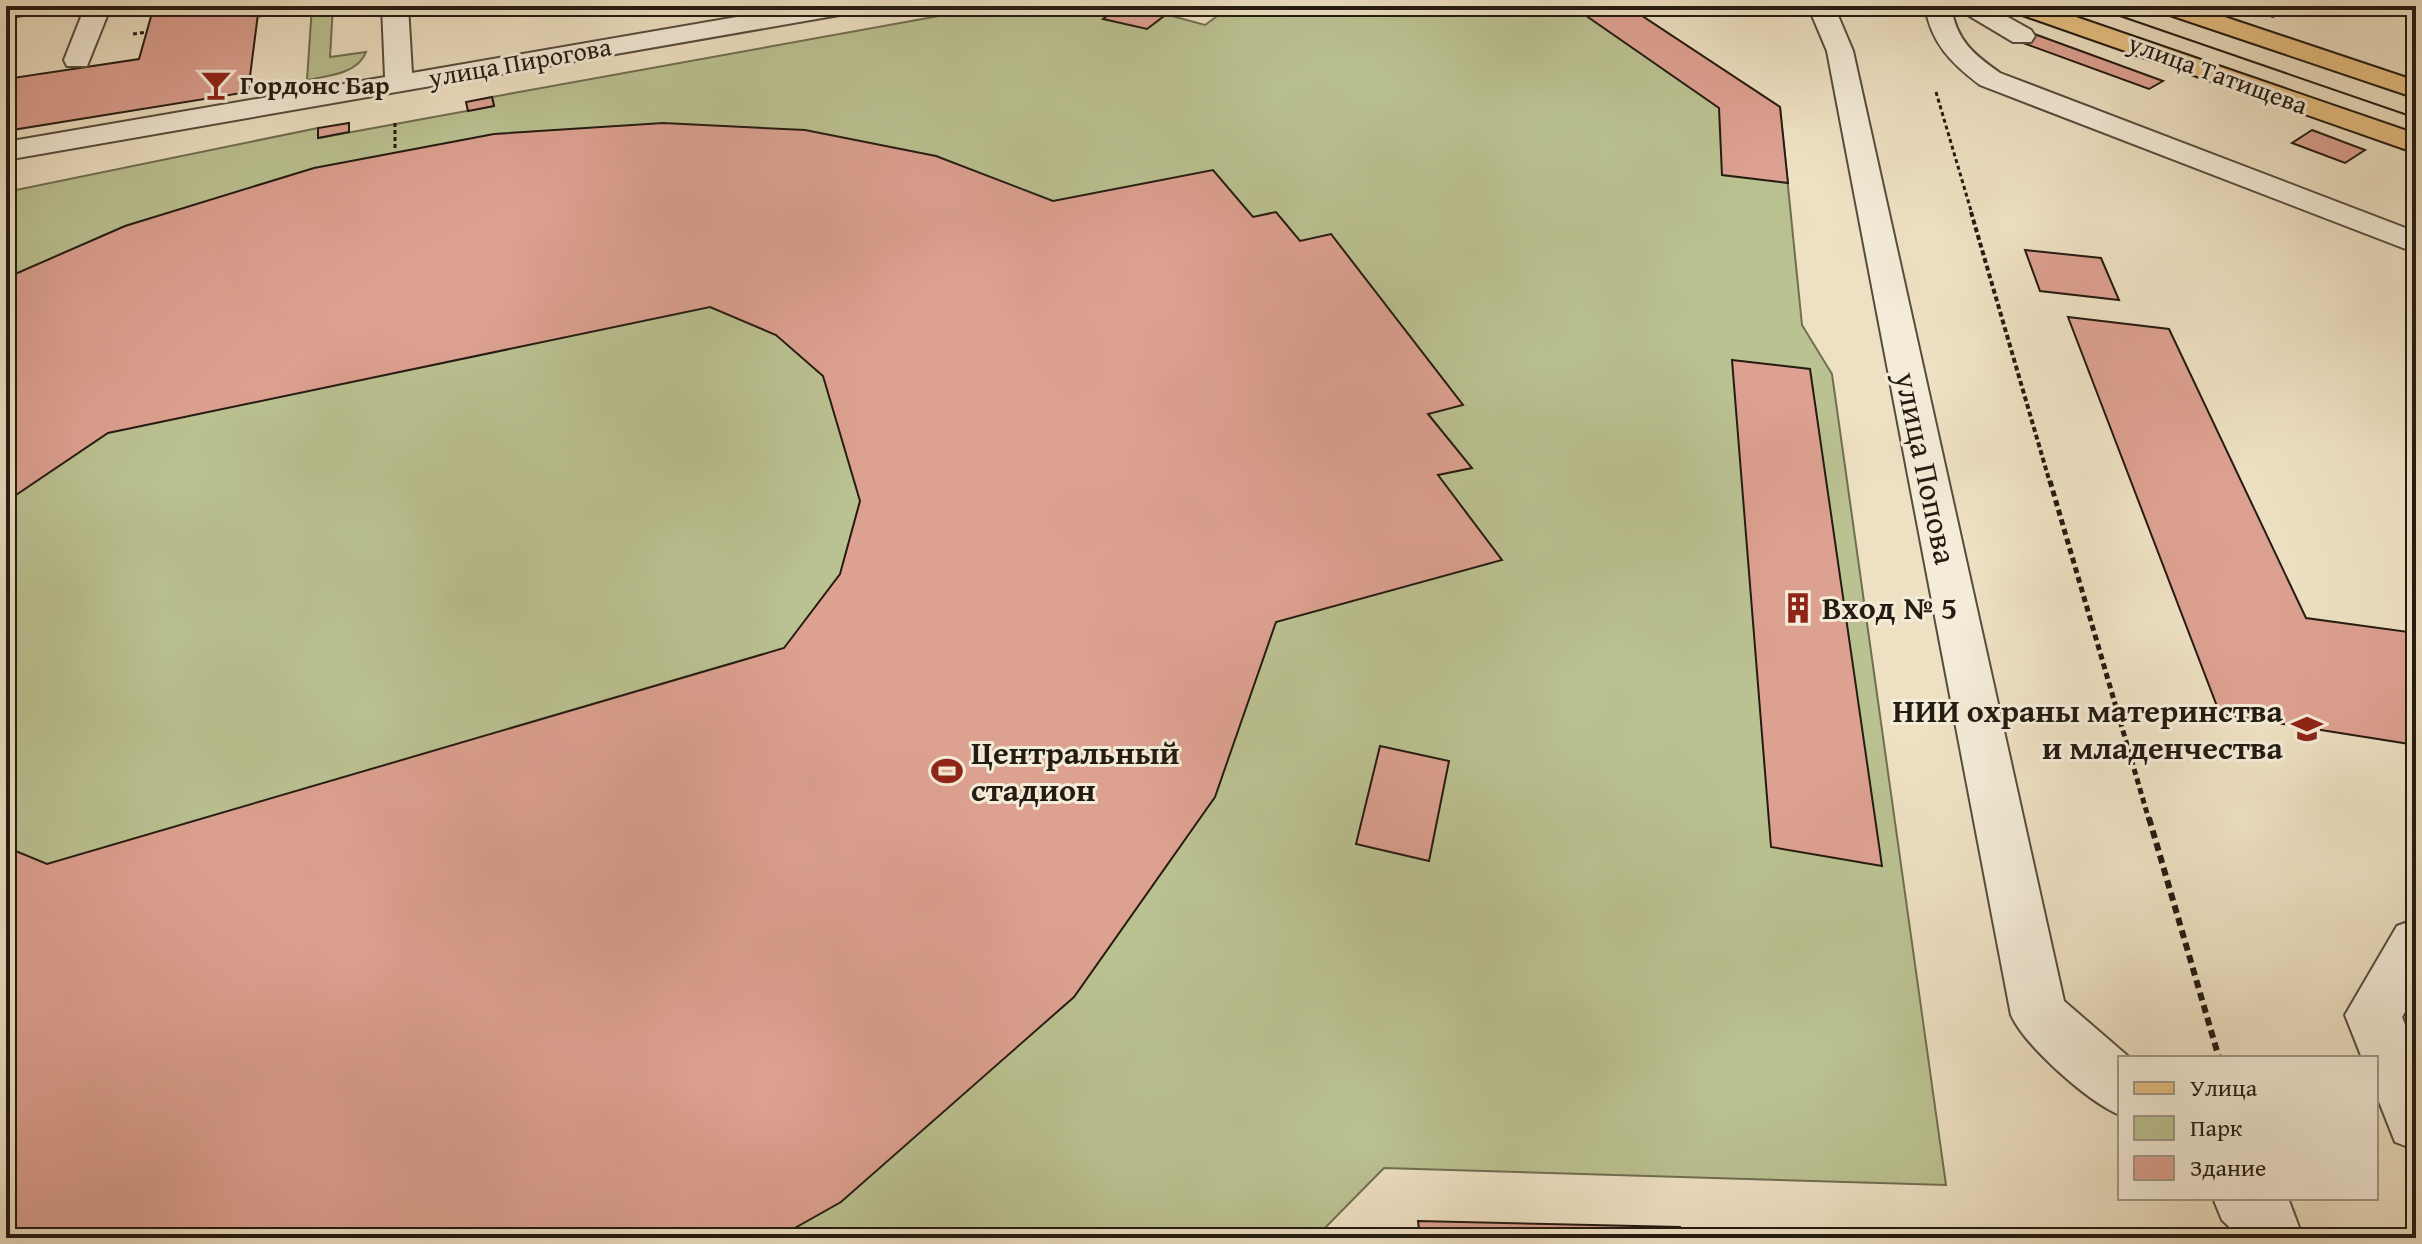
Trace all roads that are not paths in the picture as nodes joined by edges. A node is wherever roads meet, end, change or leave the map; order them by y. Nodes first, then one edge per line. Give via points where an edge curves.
1 (36, 6) edge
2 (79, 6) edge
3 (395, 6) edge
4 (845, 6) edge
5 (1821, 6) edge
6 (1938, 6) edge
7 (1970, 6) edge
8 (2020, 6) edge
9 (2167, 6) edge
10 (6, 10) edge
11 (2022, 36) dead end
12 (77, 60) dead end
13 (399, 83) junction
14 (2416, 90) edge
15 (2416, 144) edge
16 (6, 151) edge
17 (2416, 243) edge
18 (2416, 943) edge
19 (2118, 1085) edge
20 (2416, 1121) edge
21 (2246, 1200) edge
22 (2272, 1238) edge

1 - 10 street
2 - 12 street via 94,16
3 - 13 street
4 - 13 street, улица Пирогова
5 - 19 street, улица Попова via 1840,51 2039,1015
6 - 17 street via 1953,52 1990,79
7 - 11 street
8 - 15 main road, улица Татищева
9 - 14 main road
13 - 16 street, улица Пирогова
18 - 20 street via 2373,1015
21 - 22 street via 2265,1217

